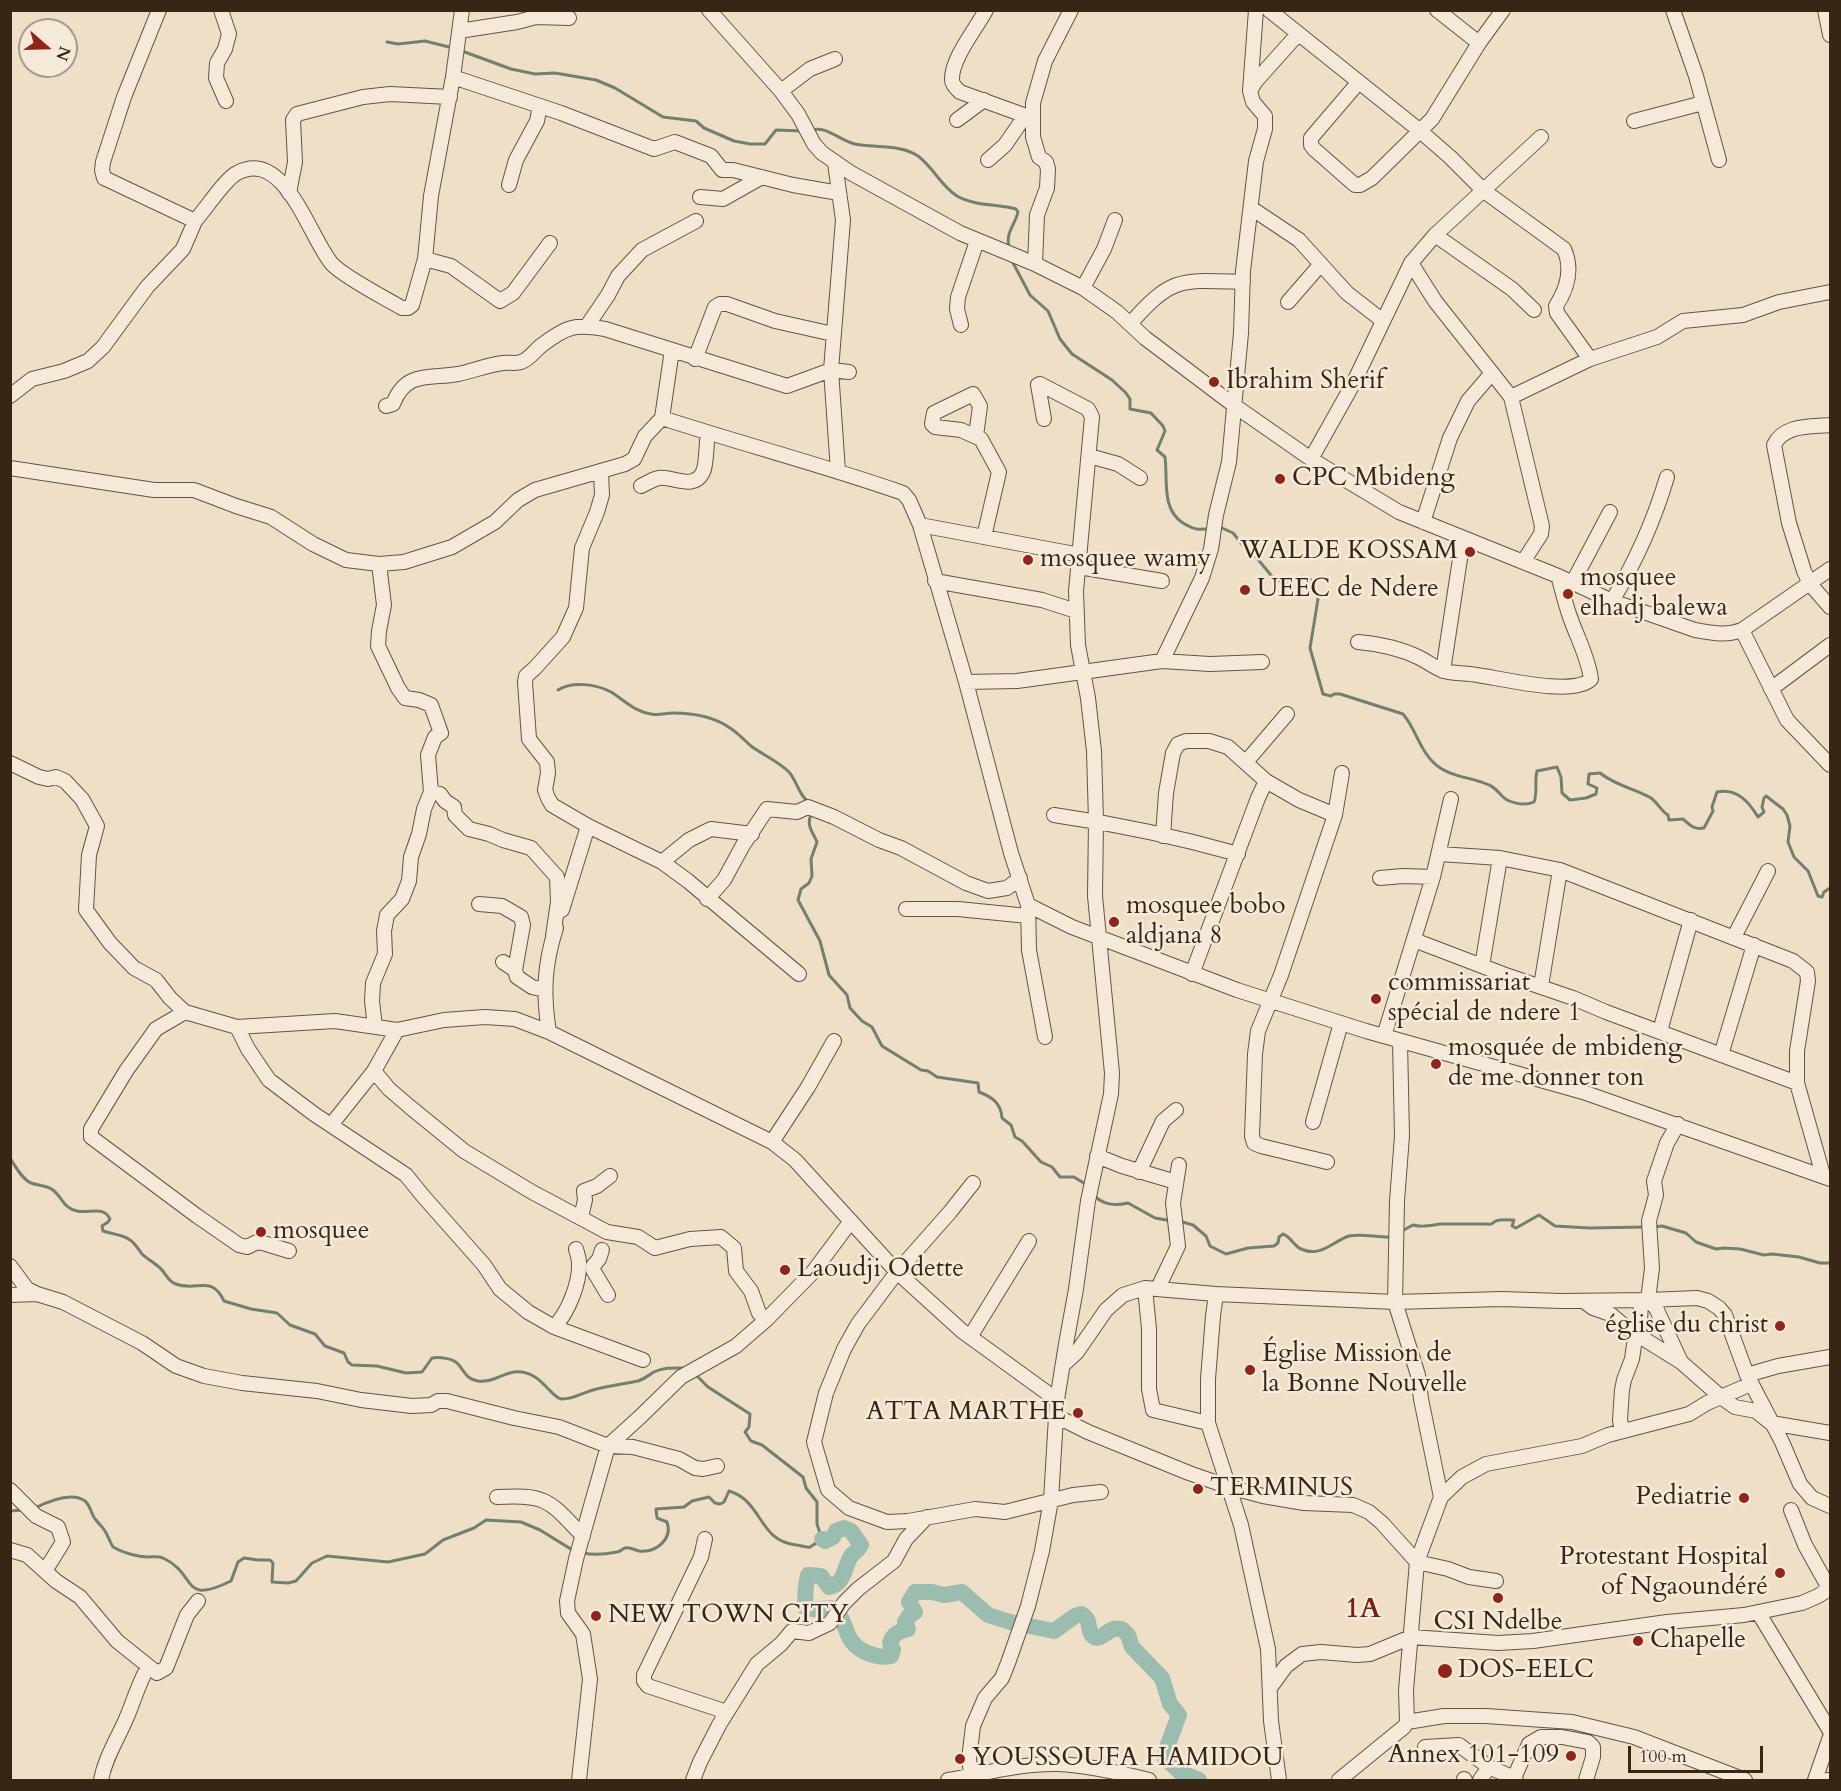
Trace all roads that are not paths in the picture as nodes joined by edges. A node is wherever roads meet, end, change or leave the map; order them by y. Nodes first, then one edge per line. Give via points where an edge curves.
1 (159, 10) edge
2 (221, 10) edge
3 (462, 10) edge
4 (709, 10) edge
5 (986, 10) edge
6 (1071, 10) edge
7 (1256, 10) edge
8 (1269, 10) edge
9 (1437, 10) edge
10 (1503, 10) edge
11 (1673, 10) edge
12 (1824, 10) edge
13 (569, 18) dead end
14 (1298, 34) junction
15 (1830, 34) edge
16 (458, 35) junction
17 (1479, 43) junction
18 (835, 59) dead end
19 (453, 77) junction
20 (1358, 83) junction
21 (781, 91) junction
22 (1250, 91) junction
23 (450, 97) junction
24 (984, 100) junction
25 (226, 101) dead end
26 (1703, 103) junction
27 (540, 106) junction
28 (1028, 117) junction
29 (957, 120) dead end
30 (1634, 121) dead end
31 (1419, 130) junction
32 (1541, 137) dead end
33 (988, 160) dead end
34 (1719, 160) dead end
35 (835, 163) junction
36 (762, 177) junction
37 (508, 185) dead end
38 (1484, 191) junction
39 (289, 193) junction
40 (839, 193) junction
41 (700, 197) dead end
42 (1251, 208) junction
43 (1115, 220) dead end
44 (195, 221) junction
45 (696, 221) dead end
46 (1435, 235) junction
47 (977, 241) junction
48 (550, 243) dead end
49 (425, 259) junction
50 (1411, 263) junction
51 (1035, 264) junction
52 (1321, 264) junction
53 (1243, 282) junction
54 (1083, 288) junction
55 (1830, 292) edge
56 (1288, 302) dead end
57 (1534, 310) dead end
58 (1383, 321) junction
59 (1130, 324) junction
60 (961, 325) dead end
61 (587, 326) junction
62 (833, 334) junction
63 (672, 350) junction
64 (695, 359) junction
65 (1590, 359) junction
66 (831, 370) junction
67 (849, 372) dead end
68 (1492, 373) junction
69 (10, 396) edge
70 (1511, 397) junction
71 (386, 406) dead end
72 (1235, 406) junction
73 (662, 418) junction
74 (1044, 419) dead end
75 (1830, 425) edge
76 (708, 433) junction
77 (976, 436) dead end
78 (1089, 456) junction
79 (1311, 459) junction
80 (10, 468) edge
81 (602, 471) junction
82 (838, 471) junction
83 (1667, 477) dead end
84 (1140, 478) dead end
85 (641, 486) dead end
86 (1610, 512) dead end
87 (1423, 522) junction
88 (920, 525) junction
89 (984, 537) junction
90 (1463, 538) junction
91 (1079, 561) junction
92 (1523, 561) junction
93 (379, 564) junction
94 (1830, 569) edge
95 (1558, 576) junction
96 (935, 581) junction
97 (1162, 581) dead end
98 (1573, 582) junction
99 (1810, 584) junction
100 (1612, 601) junction
101 (1830, 607) edge
102 (1076, 610) junction
103 (1742, 630) junction
104 (1358, 642) dead end
105 (1830, 645) edge
106 (1162, 662) junction
107 (1262, 662) dead end
108 (1082, 671) junction
109 (1443, 671) junction
110 (966, 682) junction
111 (1771, 689) junction
112 (1287, 714) dead end
113 (1245, 762) junction
114 (10, 763) edge
115 (1830, 765) edge
116 (1342, 773) dead end
117 (1266, 782) junction
118 (431, 792) junction
119 (1451, 799) dead end
120 (1054, 815) dead end
121 (1335, 815) junction
122 (1096, 821) junction
123 (588, 826) junction
124 (752, 834) junction
125 (1163, 836) junction
126 (1238, 854) junction
127 (1439, 854) junction
128 (1500, 858) junction
129 (662, 862) junction
130 (1560, 870) junction
131 (1768, 872) dead end
132 (1433, 877) junction
133 (1020, 878) junction
134 (1380, 878) dead end
135 (707, 899) junction
136 (479, 904) dead end
137 (906, 909) dead end
138 (1028, 910) junction
139 (1691, 920) junction
140 (553, 936) junction
141 (1098, 937) junction
142 (1734, 937) junction
143 (1414, 940) junction
144 (1754, 945) junction
145 (503, 962) dead end
146 (1482, 966) junction
147 (515, 970) junction
148 (799, 974) dead end
149 (1192, 974) junction
150 (1540, 986) junction
151 (545, 990) junction
152 (1272, 1001) junction
153 (185, 1012) junction
154 (1341, 1023) junction
155 (237, 1027) junction
156 (375, 1027) junction
157 (397, 1030) junction
158 (1660, 1031) junction
159 (549, 1032) junction
160 (1384, 1036) junction
161 (1045, 1037) dead end
162 (834, 1041) dead end
163 (1400, 1041) junction
164 (1721, 1055) junction
165 (375, 1071) junction
166 (1797, 1083) junction
167 (1176, 1110) dead end
168 (1313, 1122) dead end
169 (1678, 1124) junction
170 (331, 1125) junction
171 (772, 1142) junction
172 (1097, 1156) junction
173 (1327, 1162) dead end
174 (1179, 1164) dead end
175 (1139, 1172) junction
176 (610, 1176) dead end
177 (1827, 1177) edge
178 (1176, 1182) junction
179 (973, 1183) dead end
180 (581, 1217) junction
181 (851, 1221) junction
182 (608, 1232) junction
183 (1029, 1242) dead end
184 (576, 1249) dead end
185 (602, 1250) junction
186 (289, 1251) dead end
187 (10, 1266) edge
188 (579, 1269) junction
189 (897, 1272) junction
190 (1152, 1288) junction
191 (37, 1294) junction
192 (1216, 1294) junction
193 (10, 1295) edge
194 (608, 1295) dead end
195 (1645, 1300) junction
196 (1583, 1301) junction
197 (1395, 1302) junction
198 (766, 1320) junction
199 (554, 1327) junction
200 (1638, 1335) junction
201 (970, 1337) junction
202 (1830, 1357) edge
203 (643, 1360) dead end
204 (1681, 1362) junction
205 (1064, 1364) junction
206 (1749, 1379) junction
207 (1721, 1397) junction
208 (1057, 1400) junction
209 (1056, 1416) junction
210 (1208, 1423) junction
211 (1771, 1423) junction
212 (1622, 1431) junction
213 (1830, 1433) edge
214 (608, 1446) junction
215 (717, 1466) dead end
216 (1226, 1486) junction
217 (10, 1490) edge
218 (1101, 1492) dead end
219 (498, 1497) dead end
220 (1441, 1497) junction
221 (1051, 1500) junction
222 (1830, 1506) edge
223 (1791, 1510) dead end
224 (927, 1516) junction
225 (582, 1538) junction
226 (705, 1539) dead end
227 (10, 1550) edge
228 (1417, 1562) junction
229 (45, 1571) junction
230 (1496, 1581) dead end
231 (1830, 1589) edge
232 (198, 1601) dead end
233 (1758, 1612) junction
234 (1411, 1637) junction
235 (148, 1667) junction
236 (1270, 1688) junction
237 (727, 1712) junction
238 (1407, 1722) junction
239 (1830, 1731) edge
240 (1830, 1737) edge
241 (1425, 1747) dead end
242 (1489, 1767) junction
243 (972, 1778) edge
244 (101, 1780) edge
245 (579, 1780) edge
246 (693, 1780) edge
247 (948, 1780) edge
248 (1149, 1780) edge
249 (1279, 1780) edge
250 (1338, 1780) edge
251 (1480, 1780) edge
252 (1515, 1780) edge
253 (1586, 1780) edge
254 (1745, 1780) edge
255 (1815, 1780) edge

1 - 44 street via 124,97 102,170 104,178
2 - 25 street via 229,34 217,63 216,78
3 - 16 street
4 - 21 street
5 - 24 street via 960,52 952,80 960,92
6 - 28 street via 1045,61
7 - 22 street
8 - 14 street
9 - 17 street
10 - 17 street
11 - 26 street
12 - 15 street
13 - 16 street via 536,17
14 - 20 street
14 - 22 street
16 - 19 street
17 - 31 street via 1432,119
18 - 21 street via 810,69
19 - 23 street
19 - 27 street
20 - 31 street
20 - 31 street via 1311,138 1314,149 1355,184 1372,178
21 - 35 street via 813,144
22 - 42 street via 1253,102 1265,116
23 - 39 street via 390,94 297,114 293,120 295,162
23 - 49 street via 431,196
24 - 28 street
24 - 29 street
26 - 30 street
26 - 34 street
27 - 36 street via 654,149 675,142 711,156 722,170
27 - 37 street
28 - 33 street
28 - 51 street via 1039,157 1048,169 1047,188 1036,215
31 - 38 street
32 - 38 street
35 - 40 street
35 - 47 street
36 - 40 street
36 - 41 street via 723,199
38 - 46 street
38 - 65 street via 1563,249 1568,274 1557,313
39 - 44 street via 281,180 250,168 236,173
39 - 49 street via 334,266 402,308 412,305
40 - 62 street via 843,220
42 - 52 street via 1299,240
42 - 53 street
43 - 54 street
44 - 69 street via 183,249 147,288 103,347 88,361 32,379
45 - 61 street via 642,250 618,276
46 - 50 street
46 - 57 street via 1512,289
47 - 51 street
47 - 60 street via 958,297
48 - 49 street via 513,293 500,301 451,266
50 - 58 street
50 - 68 street via 1435,301
51 - 54 street
52 - 56 street
52 - 58 street via 1347,294
53 - 59 street via 1201,281 1172,286
53 - 72 street
54 - 59 street
55 - 65 street via 1779,302 1743,315 1683,321 1657,337
58 - 79 street
59 - 72 street
61 - 63 street
61 - 71 street via 566,329 519,363 481,366 453,375 428,375 406,383 393,404
62 - 64 street via 720,304 715,307
62 - 66 street
63 - 64 street
63 - 73 street
64 - 66 street via 787,386
65 - 70 street
66 - 67 street
66 - 82 street
68 - 70 street
68 - 87 street via 1468,401 1450,438
70 - 92 street via 1542,526
72 - 79 street
72 - 106 street via 1229,462 1211,549 1202,578
73 - 76 street
73 - 81 street via 645,436 634,459
74 - 78 street via 1040,384 1088,410 1092,417
75 - 99 street via 1797,428 1778,438 1774,445 1789,523
76 - 82 street
76 - 85 street via 703,472 697,478 660,478
77 - 89 street via 999,472
78 - 84 street via 1118,464
78 - 91 street
79 - 87 street via 1399,512
80 - 93 street via 154,490 194,490 271,517 346,560
81 - 93 street via 535,490 495,522 452,547 404,562
81 - 123 street via 602,495 582,548 572,621 525,682 529,739 547,762 548,798 552,805
82 - 88 street via 903,493
83 - 100 street via 1646,539
86 - 98 street
87 - 90 street
88 - 89 street
88 - 96 street
89 - 91 street
90 - 92 street
90 - 109 street
91 - 97 street
91 - 102 street
92 - 95 street
93 - 118 street via 384,605 378,646 405,698 431,705 441,733 428,754
94 - 99 street
95 - 98 street
95 - 109 street via 1585,657 1588,682 1575,686 1531,685
96 - 102 street
96 - 110 street
98 - 100 street
99 - 101 street
99 - 103 street
100 - 103 street via 1701,632 1732,634
102 - 108 street
103 - 111 street
104 - 109 street via 1402,649
105 - 111 street
106 - 107 street
106 - 108 street
108 - 110 street via 1017,681
108 - 122 street via 1094,751
110 - 133 street
111 - 115 street via 1787,720
112 - 113 street
113 - 117 street
113 - 125 street via 1228,747 1209,741 1178,744 1171,763
114 - 153 street via 39,777 65,781 82,800 97,826 90,855 86,910 134,968 156,980
116 - 121 street
117 - 121 street
117 - 126 street
118 - 140 street via 440,794 454,807 455,815 469,830 531,848 551,869 558,882
118 - 156 street via 411,857 409,881 402,899 387,915 385,954 373,983
119 - 127 street
120 - 122 street
121 - 152 street
122 - 125 street
122 - 141 street
123 - 129 street
123 - 140 street
124 - 129 street via 711,829 689,840
124 - 133 street via 767,809 796,812 808,807 988,891 1007,888
124 - 135 street via 724,880
125 - 126 street
126 - 149 street
127 - 128 street
127 - 132 street
128 - 130 street
128 - 146 street
129 - 135 street
130 - 139 street
130 - 150 street
131 - 142 street
132 - 134 street
132 - 143 street
133 - 138 street
135 - 148 street
136 - 147 street via 502,906 521,917
137 - 138 street
138 - 141 street
138 - 161 street via 1029,950
139 - 142 street
139 - 158 street
140 - 151 street via 547,956
141 - 149 street
141 - 172 street via 1112,1095
142 - 144 street
143 - 146 street
143 - 160 street
144 - 164 street
144 - 166 street via 1793,961 1806,972
145 - 147 street
146 - 150 street
147 - 151 street via 532,987
149 - 152 street
150 - 158 street
151 - 159 street
152 - 154 street
152 - 173 street via 1258,1031 1254,1054 1254,1143
153 - 155 street
153 - 186 street via 156,1029 91,1129 91,1137 239,1245 246,1247 257,1242
154 - 160 street
154 - 168 street
155 - 156 street via 335,1021
155 - 170 street via 269,1080
156 - 157 street
157 - 159 street via 444,1020 485,1017 515,1019
157 - 165 street
158 - 164 street
159 - 171 street
160 - 163 street
162 - 171 street
163 - 169 street via 1554,1083
163 - 197 street via 1402,1136
164 - 166 street
165 - 170 street
165 - 180 street via 403,1101 464,1151
166 - 177 street
167 - 175 street via 1163,1121
169 - 177 street
169 - 195 street via 1654,1181 1656,1195 1649,1226 1652,1268
170 - 199 street via 406,1175 484,1264 500,1289
171 - 181 street via 795,1160
172 - 175 street
172 - 205 street
174 - 178 street
175 - 178 street
176 - 180 street via 584,1191
178 - 190 street via 1173,1203 1178,1246
179 - 189 street
180 - 182 street
181 - 189 street
181 - 198 street via 813,1272
182 - 185 street
182 - 198 street via 638,1237 655,1248 690,1239 721,1237 734,1248 736,1271
183 - 201 street
184 - 188 street
185 - 188 street
185 - 194 street via 593,1270
187 - 191 street via 27,1289
188 - 199 street via 573,1293
189 - 201 street
189 - 224 street via 844,1349 826,1393 814,1442 828,1490 849,1508 887,1522
190 - 192 street
190 - 205 street via 1123,1295
190 - 210 street via 1149,1389 1153,1410
191 - 193 street
191 - 214 street via 63,1302 142,1343 176,1366 204,1376 412,1406 447,1401 559,1427
192 - 197 street
192 - 210 street
195 - 196 street
195 - 200 street
195 - 204 street via 1656,1308
195 - 206 street via 1697,1298 1719,1308
196 - 197 street
196 - 200 street via 1610,1314
197 - 220 street via 1418,1376
198 - 214 street via 736,1346 681,1377
199 - 203 street
200 - 204 street
200 - 212 street via 1624,1380
201 - 208 street
202 - 206 street via 1778,1366
204 - 207 street
205 - 208 street
206 - 207 street
206 - 211 street
207 - 211 street via 1735,1407 1756,1411
207 - 212 street via 1689,1414
208 - 209 street
209 - 216 street
209 - 221 street
210 - 216 street
211 - 213 street
211 - 222 street via 1800,1484 1812,1498
212 - 220 street via 1582,1446 1486,1464 1462,1476
214 - 215 street via 633,1447 679,1459 695,1468
214 - 225 street
216 - 228 street via 1304,1503 1353,1505 1382,1523
216 - 236 street via 1241,1525 1268,1649
217 - 229 street via 36,1516 58,1527 63,1542
218 - 221 street
219 - 225 street via 534,1497 549,1503
220 - 228 street
221 - 224 street via 1005,1512 975,1509
221 - 243 street via 1028,1606 1002,1678 985,1698 973,1726 969,1759
223 - 231 street
224 - 237 street via 906,1539 894,1561 844,1603 830,1623 809,1633 792,1631 757,1664
225 - 245 street via 567,1601 568,1613 583,1634 590,1679
226 - 237 street via 702,1557 644,1681 648,1686
227 - 229 street via 27,1555
228 - 230 street
228 - 234 street
229 - 235 street via 80,1597 117,1641
231 - 233 street via 1802,1603
232 - 235 street via 187,1615 166,1668 157,1673
233 - 234 street via 1525,1642
233 - 239 street
234 - 236 street via 1370,1654 1302,1654 1286,1666
234 - 238 street
235 - 244 street
236 - 249 street
237 - 246 street
238 - 250 street
238 - 254 street via 1444,1716 1486,1716 1572,1722 1634,1737
240 - 255 street
241 - 242 street via 1459,1745
242 - 251 street
242 - 252 street
243 - 247 street
243 - 248 street via 1013,1768 1058,1764
252 - 253 street via 1529,1744 1541,1737 1562,1737 1588,1742 1593,1747

